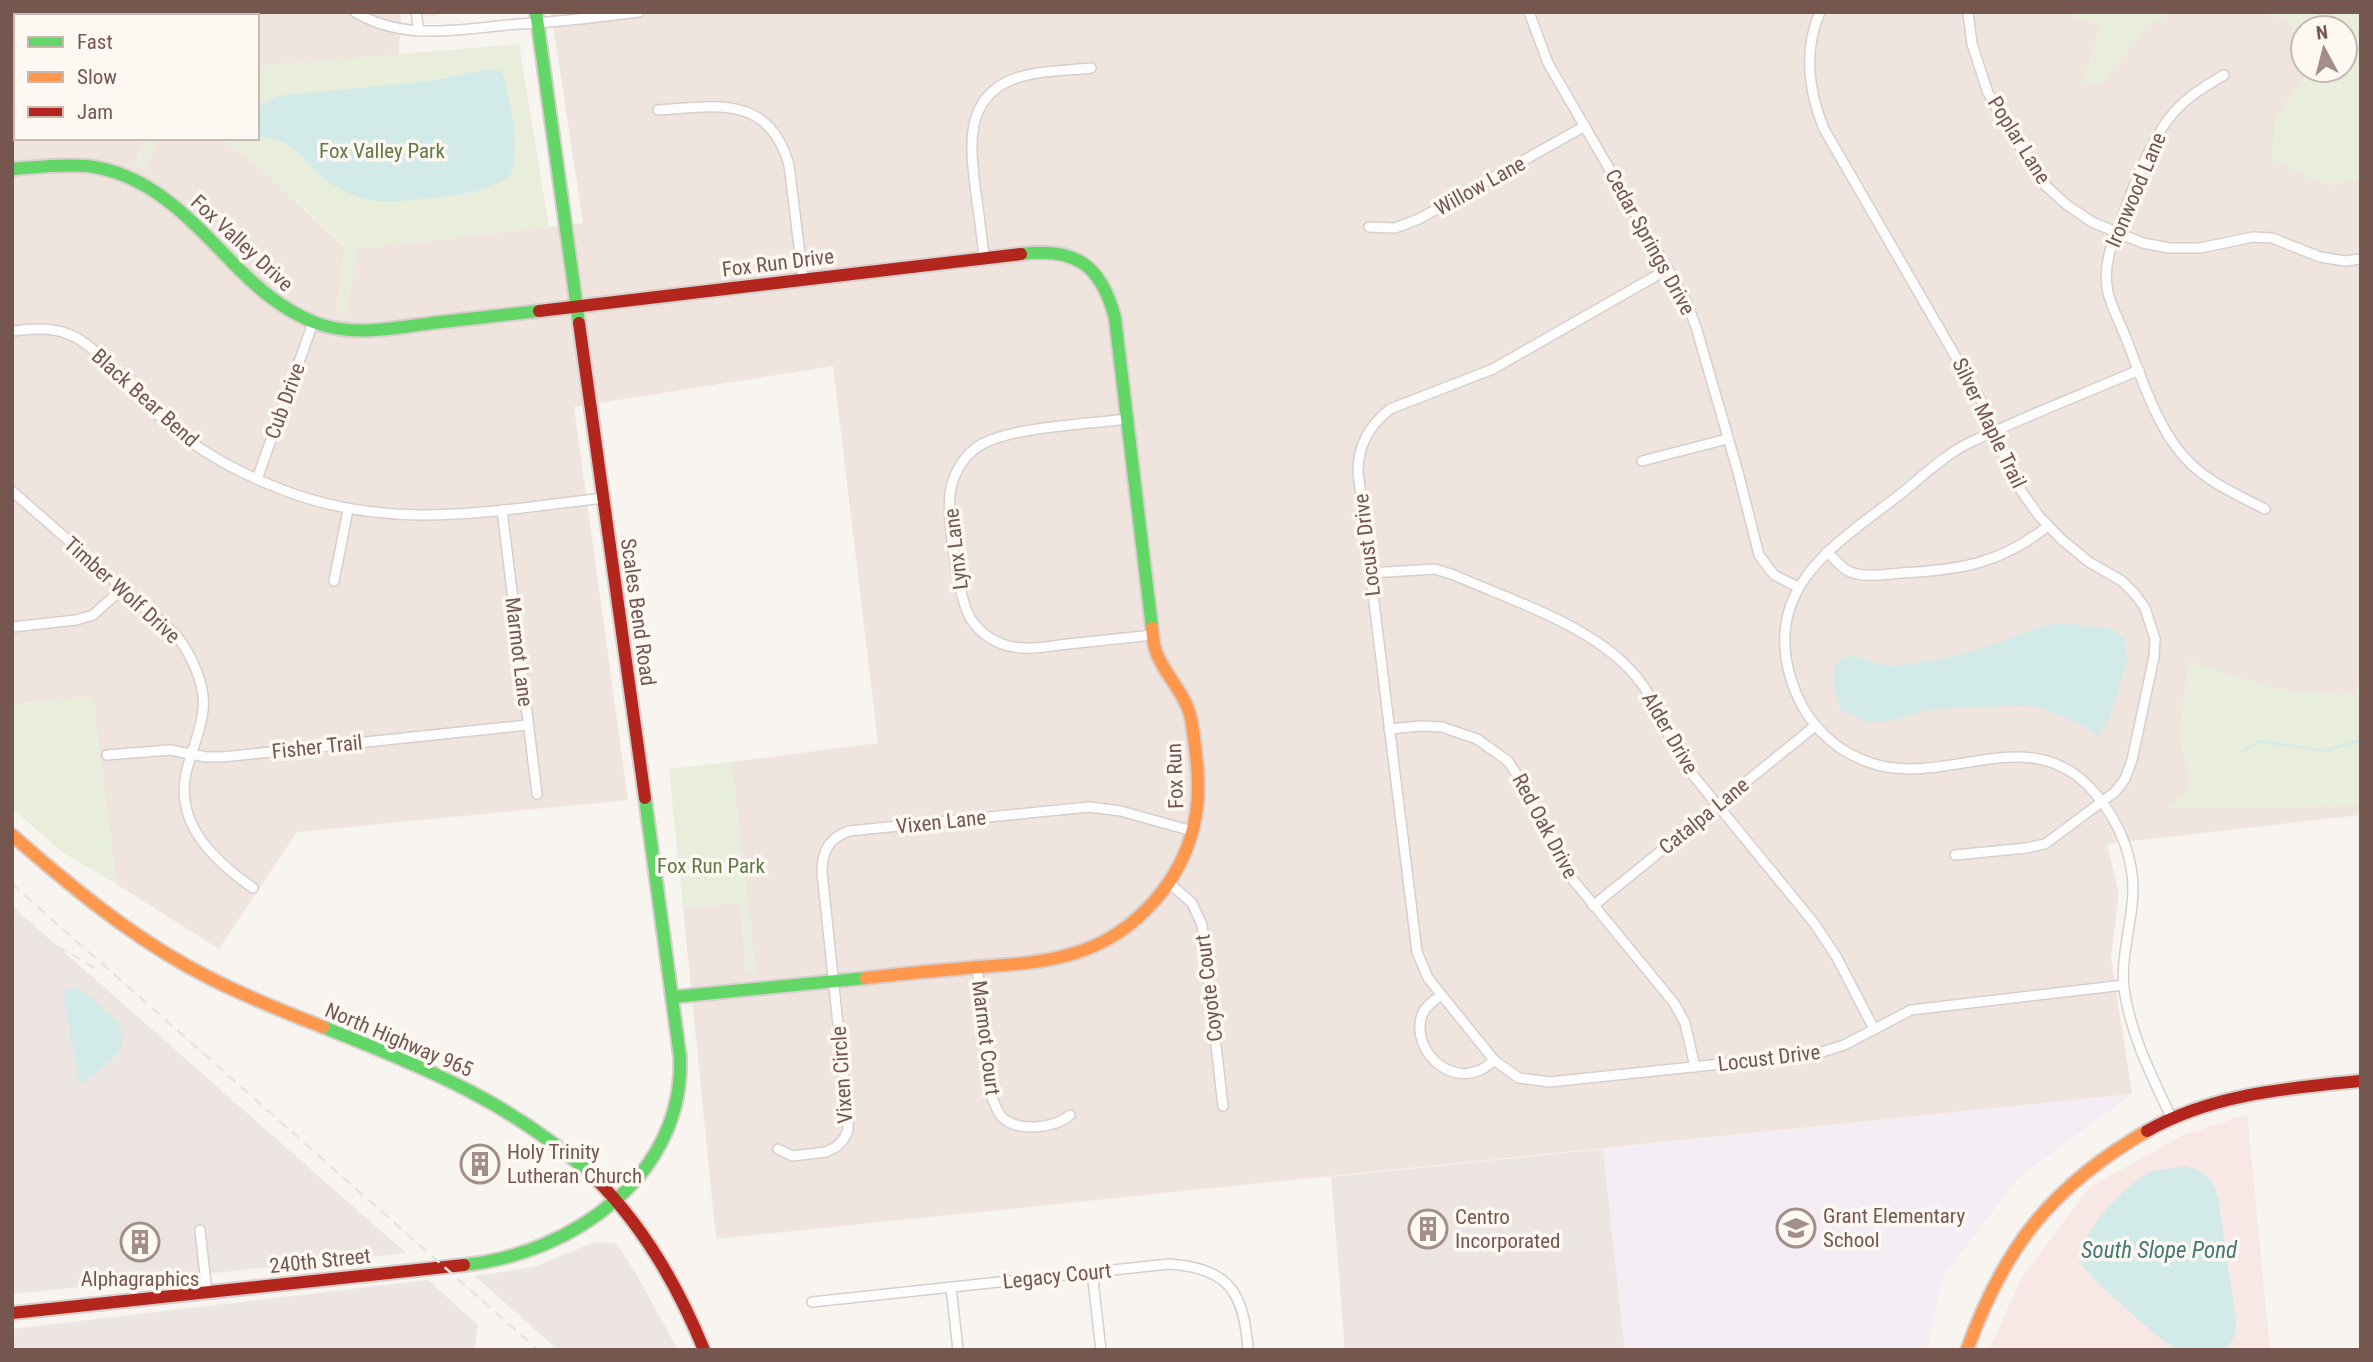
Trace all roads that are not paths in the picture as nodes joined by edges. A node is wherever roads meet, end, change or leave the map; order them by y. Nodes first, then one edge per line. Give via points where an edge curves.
1 (18, 12) edge
2 (355, 12) edge
3 (416, 12) edge
4 (639, 12) edge
5 (1529, 12) edge
6 (1820, 12) edge
7 (1968, 12) edge
8 (12, 14) edge
9 (537, 18) edge
10 (419, 32) junction
11 (1091, 68) dead end
12 (2224, 75) dead end
13 (658, 110) dead end
14 (1585, 126) junction
15 (12, 169) edge
16 (1369, 227) dead end
17 (2116, 233) junction
18 (984, 258) junction
19 (2361, 259) edge
20 (1668, 269) junction
21 (803, 279) junction
22 (576, 306) junction
23 (313, 323) junction
24 (12, 331) edge
25 (2138, 370) junction
26 (1127, 419) junction
27 (1995, 432) junction
28 (1727, 439) junction
29 (1642, 461) dead end
30 (257, 479) junction
31 (12, 491) edge
32 (603, 498) junction
33 (2265, 509) dead end
34 (348, 510) junction
35 (502, 510) junction
36 (2048, 526) junction
37 (1827, 552) junction
38 (1370, 573) junction
39 (334, 581) dead end
40 (1798, 587) junction
41 (123, 588) junction
42 (12, 627) edge
43 (1153, 635) junction
44 (528, 725) junction
45 (1815, 726) junction
46 (1389, 729) junction
47 (191, 754) junction
48 (107, 755) dead end
49 (537, 794) dead end
50 (2102, 803) junction
51 (1717, 804) junction
52 (1192, 831) junction
53 (12, 835) edge
54 (1955, 855) dead end
55 (1169, 883) junction
56 (253, 888) dead end
57 (1593, 906) junction
58 (977, 967) junction
59 (834, 981) junction
60 (2124, 985) junction
61 (1441, 995) junction
62 (673, 997) junction
63 (1874, 1029) junction
64 (1494, 1060) junction
65 (1695, 1067) junction
66 (2361, 1081) edge
67 (1223, 1106) dead end
68 (1070, 1115) dead end
69 (2172, 1119) junction
70 (778, 1149) dead end
71 (615, 1199) junction
72 (200, 1230) dead end
73 (1092, 1272) junction
74 (951, 1287) junction
75 (207, 1293) junction
76 (812, 1302) dead end
77 (12, 1313) edge
78 (704, 1350) edge
79 (958, 1350) edge
80 (1101, 1350) edge
81 (1248, 1350) edge
82 (1967, 1350) edge

1 - 8 street
2 - 10 street via 376,23
3 - 10 street
4 - 9 street
5 - 14 street, Cedar Springs Drive via 1548,63
6 - 27 street, Silver Maple Trail via 1809,62 1810,86 1824,129 1974,387
7 - 17 street, Poplar Lane via 1972,44 1988,93 2031,166 2067,205
9 - 10 street
9 - 22 street, Scales Bend Road
11 - 18 street via 1009,81 990,94 977,114 972,160
12 - 17 street, Ironwood Lane via 2192,95 2163,125
13 - 21 street via 730,107 755,115 774,131 789,165
14 - 16 street, Willow Lane via 1430,214 1395,228
14 - 20 street, Cedar Springs Drive
15 - 23 street, Fox Valley Drive via 80,166 111,172 147,187 178,208 276,303
17 - 19 street, Poplar Lane via 2169,248 2272,238 2320,257
17 - 25 street, Ironwood Lane via 2106,265 2107,288
18 - 21 street, Fox Run Drive
18 - 26 street, Fox Run via 1059,252 1097,273 1111,297
20 - 28 street, Cedar Springs Drive via 1696,327
20 - 38 street, Locust Drive via 1493,369 1390,409 1377,419 1358,458
21 - 22 street, Fox Run Drive
22 - 23 street, Fox Valley Drive via 369,331
22 - 32 street, Scales Bend Road
23 - 30 street, Cub Drive
24 - 30 street, Black Bear Bend via 49,329 76,337 179,434
25 - 27 street
25 - 33 street, Ironwood Lane via 2165,430 2188,461 2218,485
26 - 43 street, Fox Run
26 - 43 street, Lynx Lane via 998,436 975,448 958,469 950,492 959,589 970,618 996,642 1023,648
27 - 36 street, Silver Maple Trail via 2015,480
27 - 37 street via 1957,450
28 - 29 street
28 - 40 street, Cedar Springs Drive via 1759,555 1774,575
30 - 34 street, Black Bear Bend
31 - 41 street, Timber Wolf Drive
32 - 35 street, Black Bear Bend
32 - 62 street, Scales Bend Road
34 - 35 street, Black Bear Bend via 428,516
34 - 39 street
35 - 44 street, Marmot Lane
36 - 37 street via 2000,557 1934,572 1856,574
36 - 50 street, Silver Maple Trail via 2060,540 2135,594 2155,639 2132,760 2125,779
37 - 40 street
38 - 46 street, Locust Drive
38 - 51 street, Alder Drive via 1435,569 1602,644 1641,683 1675,752
40 - 45 street via 1788,615 1786,654 1795,692
41 - 42 street via 93,615
41 - 47 street, Timber Wolf Drive via 187,649 204,708
43 - 52 street, Fox Run via 1160,663 1182,693 1191,719 1198,788
44 - 47 street, Fisher Trail via 222,757
44 - 49 street, Marmot Lane
45 - 50 street via 1841,750 1894,769 1934,769 2005,756 2043,760 2078,777
45 - 51 street, Catalpa Lane
46 - 57 street, Red Oak Drive via 1451,729 1477,739 1508,761 1527,790 1560,863
46 - 61 street, Locust Drive via 1417,953
47 - 48 street, Fisher Trail via 152,750
47 - 56 street, Timber Wolf Drive via 185,793 194,828 212,855
50 - 54 street, Silver Maple Trail via 2045,844
50 - 60 street via 2125,845 2132,878
51 - 57 street, Catalpa Lane
51 - 63 street, Alder Drive via 1814,923
52 - 55 street, Fox Run
52 - 59 street, Vixen Lane via 1121,811 1088,807 840,834 822,858
53 - 71 street, North Highway 965 via 77,891 147,942 236,991 494,1103 544,1134
55 - 58 street, Fox Run via 1137,919 1087,949 1048,959
55 - 67 street, Coyote Court via 1192,903 1202,925
57 - 65 street, Red Oak Drive via 1674,1003 1685,1023
58 - 59 street, Fox Run
58 - 68 street, Marmot Court via 992,1098 1000,1115 1022,1127 1060,1122
59 - 62 street, Fox Run
59 - 70 street, Vixen Circle via 848,1131 826,1152 793,1156
60 - 63 street, Locust Drive via 1926,1007
60 - 69 street via 2135,1040
61 - 64 street, Locust Drive
61 - 64 street via 1422,1015 1422,1039 1433,1059 1463,1075 1479,1072
62 - 71 street, Scales Bend Road via 680,1070 675,1112 657,1152
63 - 65 street, Locust Drive via 1816,1054
64 - 65 street, Locust Drive via 1519,1078 1550,1082
66 - 69 street via 2218,1102
69 - 82 street via 2085,1173 2035,1223 1998,1275
71 - 75 street, 240th Street via 558,1240 502,1260
71 - 78 street, North Highway 965 via 673,1279
72 - 75 street
73 - 74 street, Legacy Court
73 - 80 street
73 - 81 street, Legacy Court via 1169,1264 1214,1272 1240,1304
74 - 76 street, Legacy Court
74 - 79 street
75 - 77 street, 240th Street

